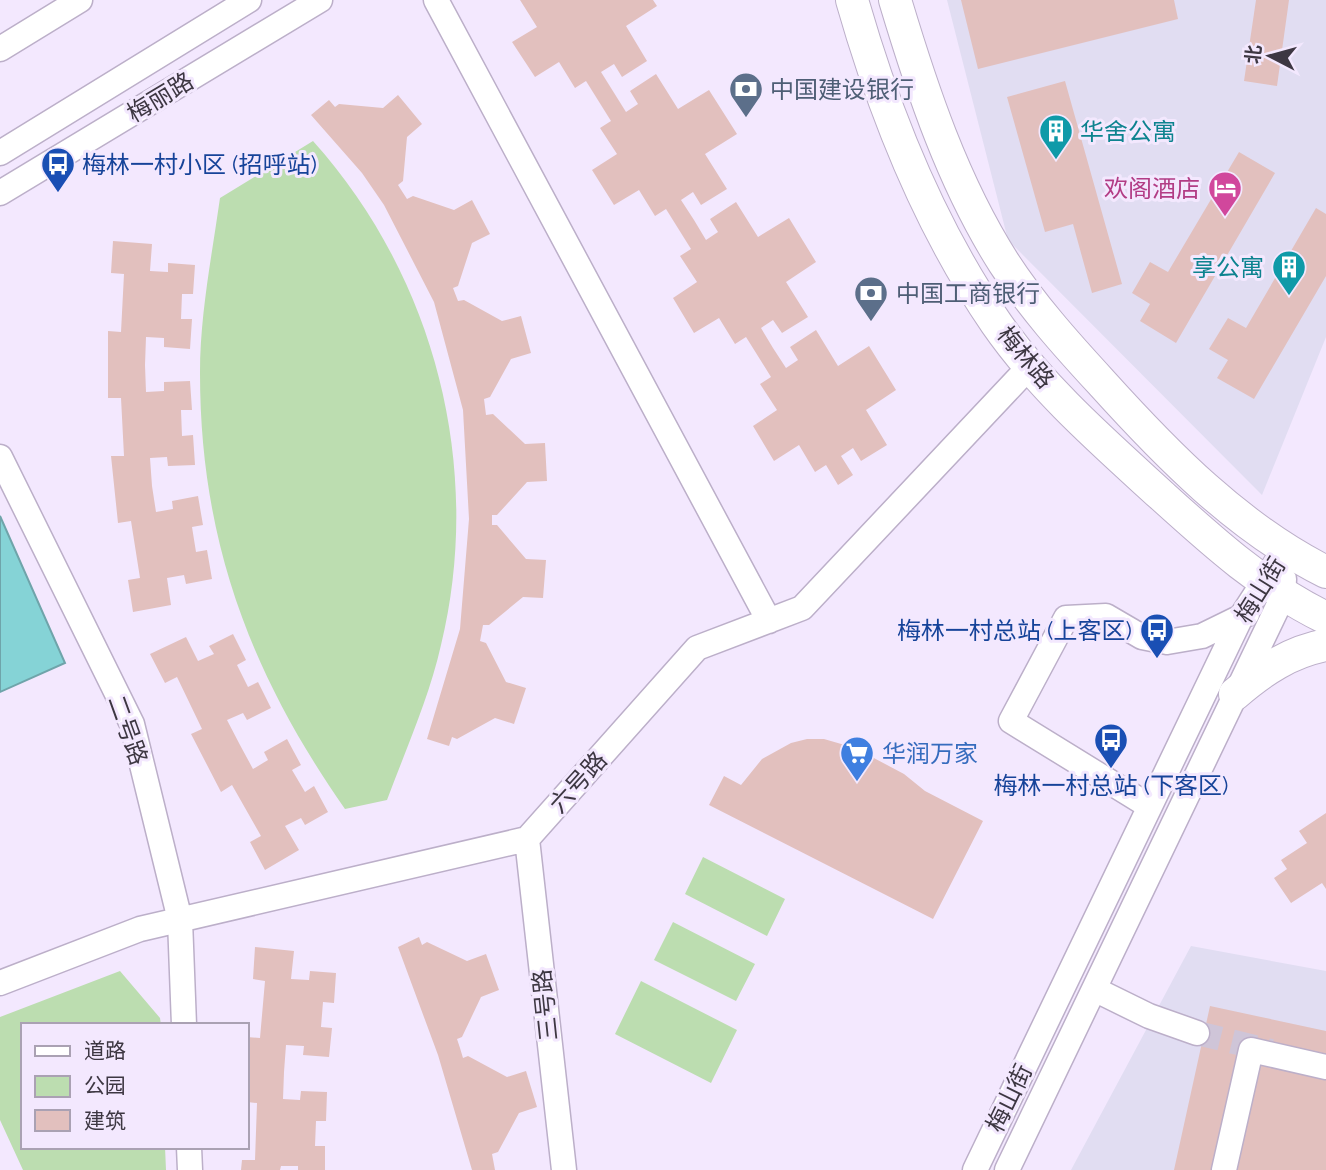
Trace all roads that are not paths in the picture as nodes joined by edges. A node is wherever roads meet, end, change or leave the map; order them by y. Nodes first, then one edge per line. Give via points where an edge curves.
1 (80, 0) edge
2 (249, 0) edge
3 (320, 0) edge
4 (436, 0) edge
5 (852, 0) edge
6 (895, 0) edge
7 (0, 49) edge
8 (0, 153) edge
9 (0, 193) edge
10 (1031, 365) junction
11 (0, 457) edge
12 (1285, 549) junction
13 (1326, 572) edge
14 (1272, 589) junction
15 (1241, 617) junction
16 (1326, 618) edge
17 (769, 621) junction
18 (1326, 645) edge
19 (1235, 694) junction
20 (1149, 806) junction
21 (527, 839) junction
22 (180, 920) junction
23 (0, 983) edge
24 (1094, 989) junction
25 (184, 1023) edge
26 (1197, 1033) tunnel mouth
27 (1326, 1068) edge
28 (189, 1149) edge
29 (190, 1170) edge
30 (564, 1170) edge
31 (975, 1170) edge
32 (1007, 1170) edge
33 (1224, 1170) edge

1 - 7 street
2 - 8 street, 梅丽路
3 - 9 street, 梅丽路
4 - 17 street
5 - 10 main road, 梅林路 via 889,111 930,204 981,300
6 - 12 main road, 梅林路 via 946,148 1004,262 1046,321 1163,449
10 - 14 main road, 梅林路 via 1103,442
10 - 17 street, 六号路 via 802,608
11 - 22 street, 二号路 via 132,724
12 - 13 main road, 梅林路
12 - 14 street, 梅山街
14 - 15 street, 梅山街
14 - 16 main road, 梅林路
14 - 19 street, 梅山街
15 - 20 street, 梅山街
15 - 20 street via 1202,636 1167,642 1142,637 1106,616 1066,618 1011,721
17 - 21 street, 六号路 via 697,648
18 - 19 main road via 1282,659
19 - 24 street, 梅山街
20 - 31 street, 梅山街
21 - 22 street
21 - 30 street, 三号路
22 - 23 street via 140,929
22 - 25 street, 二号路
24 - 26 street
24 - 32 street, 梅山街
27 - 33 street via 1251,1050
28 - 29 street

